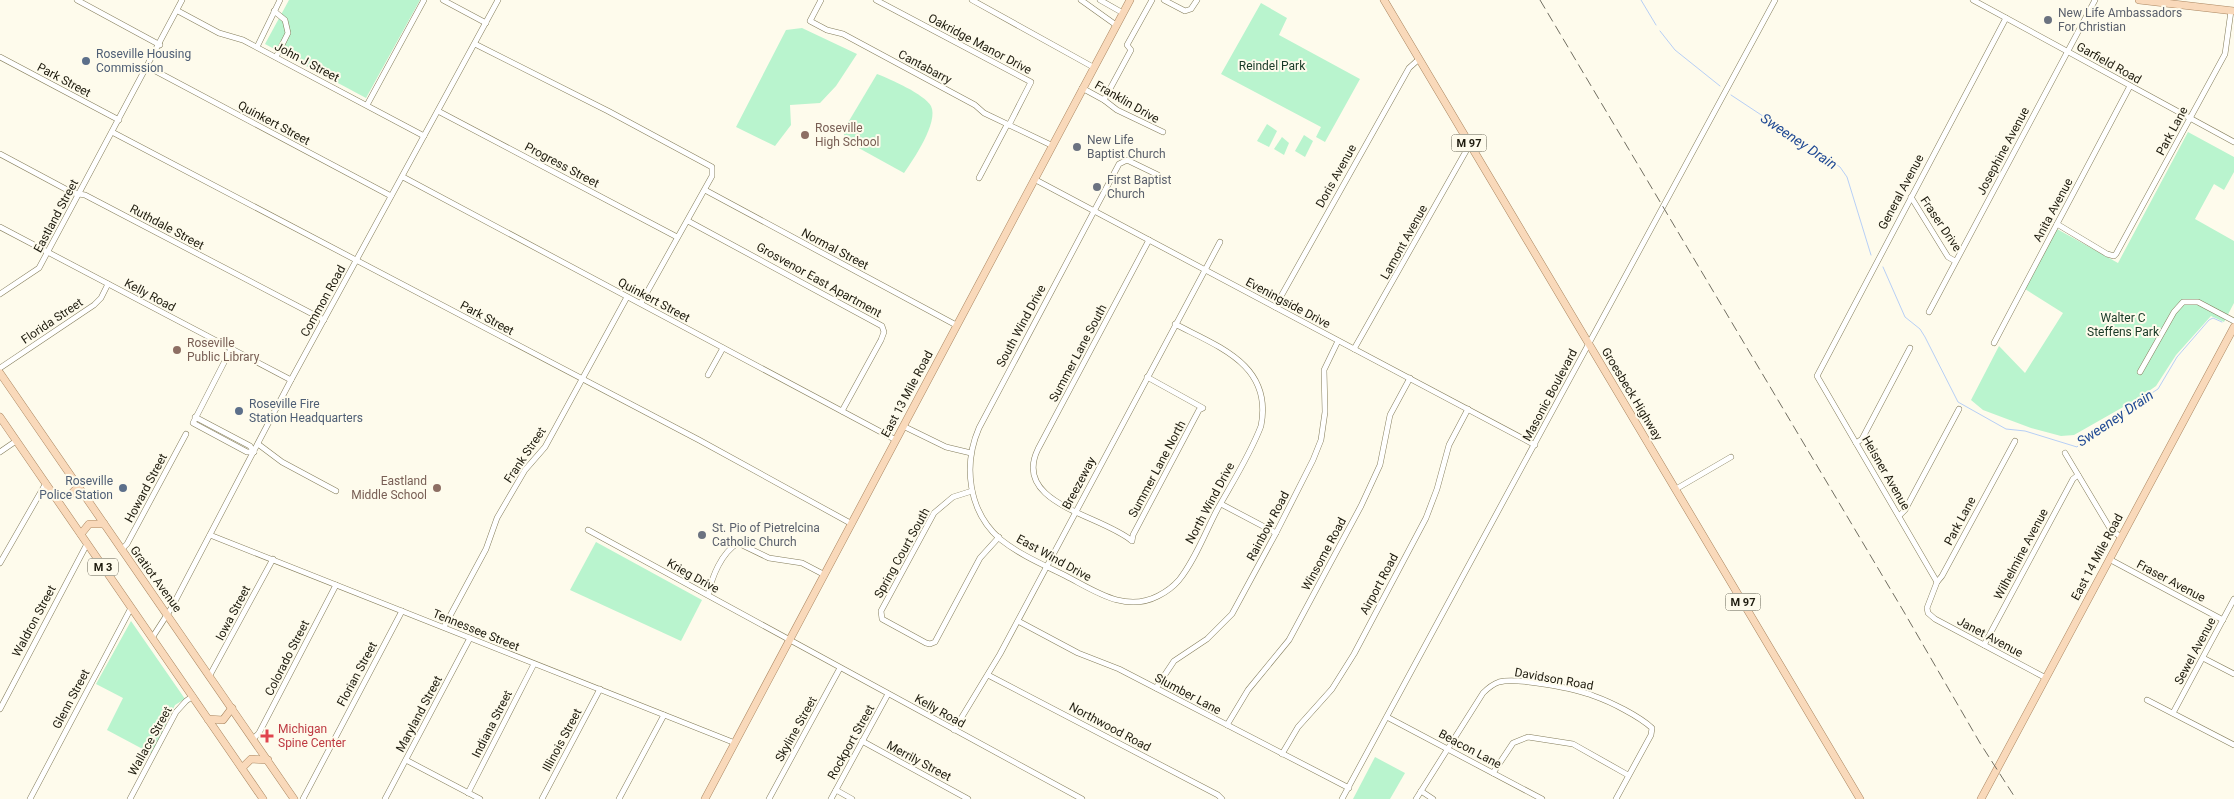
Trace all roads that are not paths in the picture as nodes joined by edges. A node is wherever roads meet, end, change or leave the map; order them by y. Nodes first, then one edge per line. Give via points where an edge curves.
1 (78, 0) edge
2 (182, 0) edge
3 (280, 0) edge
4 (424, 0) edge
5 (443, 0) edge
6 (498, 0) edge
7 (821, 0) edge
8 (876, 0) edge
9 (972, 0) edge
10 (1081, 0) edge
11 (1100, 0) edge
12 (1130, 0) edge
13 (1152, 0) edge
14 (1164, 0) edge
15 (1197, 0) edge
16 (1384, 0) edge
17 (1775, 0) edge
18 (1974, 0) edge
19 (2095, 0) edge
20 (2139, 0) edge
21 (178, 11) junction
22 (274, 11) junction
23 (2233, 11) edge
24 (1123, 13) junction
25 (2006, 18) junction
26 (486, 23) junction
27 (1116, 25) junction
28 (160, 44) junction
29 (475, 44) junction
30 (257, 47) junction
31 (2068, 52) junction
32 (0, 57) edge
33 (276, 57) junction
34 (1419, 59) junction
35 (148, 67) junction
36 (1093, 67) junction
37 (2130, 86) junction
38 (1082, 88) junction
39 (1104, 100) junction
40 (367, 106) junction
41 (438, 111) junction
42 (2190, 118) junction
43 (119, 120) junction
44 (1008, 125) junction
45 (112, 132) junction
46 (1163, 132) dead end
47 (424, 136) junction
48 (2234, 142) edge
49 (1470, 144) junction
50 (1051, 145) junction
51 (0, 154) edge
52 (1158, 175) dead end
53 (403, 177) junction
54 (979, 178) dead end
55 (1033, 178) junction
56 (705, 190) junction
57 (79, 194) junction
58 (392, 196) junction
59 (1911, 197) junction
60 (1094, 211) junction
61 (688, 221) junction
62 (2057, 224) junction
63 (0, 227) edge
64 (676, 236) junction
65 (1149, 240) junction
66 (1220, 242) dead end
67 (48, 252) junction
68 (356, 261) junction
69 (1955, 261) junction
70 (1204, 270) junction
71 (108, 284) junction
72 (0, 294) edge
73 (627, 297) junction
74 (641, 304) junction
75 (1275, 307) junction
76 (1928, 312) dead end
77 (324, 320) junction
78 (2234, 321) edge
79 (1174, 324) junction
80 (956, 325) junction
81 (2234, 327) edge
82 (1338, 341) junction
83 (1994, 342) dead end
84 (1589, 344) junction
85 (723, 348) junction
86 (1910, 348) dead end
87 (231, 349) junction
88 (1354, 349) junction
89 (0, 368) edge
90 (2140, 372) dead end
91 (0, 373) edge
92 (708, 376) dead end
93 (1816, 376) joint
94 (1147, 377) junction
95 (1410, 378) junction
96 (582, 379) junction
97 (291, 380) junction
98 (1468, 409) junction
99 (1958, 409) dead end
100 (842, 411) junction
101 (0, 417) edge
102 (904, 426) junction
103 (186, 434) dead end
104 (896, 440) junction
105 (16, 441) junction
106 (2015, 441) dead end
107 (1856, 443) junction
108 (258, 444) junction
109 (1535, 445) junction
110 (0, 452) edge
111 (254, 452) junction
112 (970, 453) junction
113 (2065, 453) dead end
114 (1731, 457) dead end
115 (2078, 474) junction
116 (46, 483) junction
117 (78, 487) junction
118 (1676, 489) junction
119 (336, 491) dead end
120 (972, 491) junction
121 (54, 495) junction
122 (1221, 504) junction
123 (1076, 511) junction
124 (1899, 516) junction
125 (104, 524) junction
126 (852, 524) junction
127 (588, 530) dead end
128 (1276, 533) junction
129 (81, 534) junction
130 (210, 534) junction
131 (999, 537) junction
132 (2121, 537) junction
133 (87, 544) junction
134 (121, 550) junction
135 (273, 559) junction
136 (2109, 559) junction
137 (0, 563) edge
138 (1046, 566) junction
139 (824, 574) junction
140 (1938, 582) junction
141 (336, 585) junction
142 (708, 595) junction
143 (2234, 599) edge
144 (1131, 603) joint
145 (131, 608) junction
146 (402, 611) junction
147 (1927, 611) joint
148 (167, 613) junction
149 (2223, 620) junction
150 (1018, 621) junction
151 (444, 628) junction
152 (152, 638) junction
153 (470, 638) junction
154 (788, 640) junction
155 (1984, 645) junction
156 (2203, 658) junction
157 (534, 664) junction
158 (840, 668) junction
159 (988, 674) junction
160 (2234, 674) edge
161 (210, 675) junction
162 (2046, 678) junction
163 (1156, 688) junction
164 (600, 689) junction
165 (888, 694) junction
166 (193, 696) junction
167 (2147, 700) dead end
168 (232, 708) junction
169 (0, 709) edge
170 (2173, 713) junction
171 (664, 715) junction
172 (1387, 717) junction
173 (208, 719) junction
174 (1227, 725) junction
175 (954, 730) junction
176 (253, 739) junction
177 (862, 741) junction
178 (735, 743) junction
179 (2234, 746) edge
180 (1448, 749) junction
181 (1282, 754) junction
182 (268, 760) junction
183 (406, 760) junction
184 (242, 768) junction
185 (1493, 772) junction
186 (1628, 775) junction
187 (1348, 788) junction
188 (836, 790) junction
189 (1421, 791) junction
190 (468, 793) junction
191 (30, 799) edge
192 (130, 799) edge
193 (263, 799) edge
194 (294, 799) edge
195 (302, 799) edge
196 (385, 799) edge
197 (480, 799) edge
198 (542, 799) edge
199 (619, 799) edge
200 (705, 799) edge
201 (769, 799) edge
202 (831, 799) edge
203 (852, 799) edge
204 (968, 799) edge
205 (1082, 799) edge
206 (1222, 799) edge
207 (1342, 799) edge
208 (1416, 799) edge
209 (1433, 799) edge
210 (1542, 799) edge
211 (1616, 799) edge
212 (1860, 799) edge
213 (1981, 799) edge

1 - 28 street
2 - 21 street
3 - 22 street
4 - 40 street
5 - 26 street
6 - 26 street, Common Road
7 - 44 street, Cantabarry via 810,21 843,34
8 - 44 street, Oakridge Manor Drive via 1031,82
9 - 36 street
10 - 27 street
11 - 24 street
12 - 24 main road, East 13 Mile Road
13 - 39 street via 1127,45 1131,50
14 - 15 street via 1186,11
16 - 34 main road, Groesbeck Highway / M 97
17 - 84 street, Masonic Boulevard
18 - 25 street, Garfield Road
19 - 31 street, Josephine Avenue
20 - 23 main road
21 - 28 street
21 - 30 street, John J Street via 219,33
22 - 30 street
22 - 33 street via 285,20 288,33
23 - 42 street, Park Lane via 2225,54
24 - 27 main road, East 13 Mile Road
25 - 31 street, Garfield Road
25 - 59 street, General Avenue
26 - 29 street, Common Road
27 - 36 main road, East 13 Mile Road
28 - 35 street
29 - 41 street, Common Road
29 - 56 street via 709,166 713,170
30 - 33 street, John J Street
31 - 37 street, Garfield Road
31 - 69 street, Josephine Avenue
32 - 43 street, Park Street
33 - 40 street, John J Street
34 - 49 main road, Groesbeck Highway / M 97
34 - 75 street, Doris Avenue via 1409,68
35 - 43 street
35 - 58 street, Quinkert Street
36 - 38 main road, East 13 Mile Road
37 - 42 street, Garfield Road
37 - 62 street, Anita Avenue
38 - 39 street, Franklin Drive
38 - 50 main road, East 13 Mile Road
39 - 46 street, Franklin Drive
40 - 47 street, John J Street
41 - 47 street, Common Road
41 - 64 street, Progress Street
42 - 48 street, Garfield Road
42 - 62 street, Park Lane via 2114,256
43 - 45 street, Eastland Street
44 - 50 street, Cantabarry
44 - 54 street
45 - 57 street, Eastland Street
45 - 68 street, Park Street
47 - 53 street, Common Road
49 - 84 main road, Groesbeck Highway / M 97
49 - 88 street, Lamont Avenue
50 - 55 main road, East 13 Mile Road
51 - 57 street, Ruthdale Street
52 - 60 street, South Wind Drive via 1130,161 1123,161
53 - 58 street, Common Road
53 - 73 street, Quinkert Street
55 - 60 street, Eveningside Drive
55 - 80 main road, East 13 Mile Road
56 - 61 street
56 - 80 street, Normal Street
57 - 67 street, Eastland Street
57 - 77 street, Ruthdale Street
58 - 68 street, Common Road
59 - 69 street, Fraser Drive via 1948,257
59 - 93 street, General Avenue
60 - 65 street, Eveningside Drive
60 - 112 street, South Wind Drive via 979,428
61 - 64 street
61 - 100 street, Grosvenor East Apartment via 882,326 881,340
62 - 83 street, Anita Avenue
63 - 67 street, Kelly Road
64 - 74 street
65 - 70 street, Eveningside Drive
65 - 123 street, Summer Lane South via 1032,463 1033,477 1042,491
66 - 70 street, Breezeway
67 - 71 street, Kelly Road
67 - 72 street, Eastland Street via 39,268
68 - 77 street, Common Road
68 - 96 street, Park Street
69 - 76 street, Josephine Avenue
70 - 75 street, Eveningside Drive
70 - 79 street, Breezeway
71 - 87 street, Kelly Road
71 - 89 street, Florida Street via 94,304
73 - 74 street, Quinkert Street
73 - 96 street, Frank Street
74 - 85 street, Quinkert Street
75 - 82 street, Eveningside Drive
77 - 97 street, Common Road
78 - 90 street via 2198,302 2183,302
79 - 94 street, Breezeway
79 - 122 street, North Wind Drive via 1236,357 1258,382 1263,405 1261,426
80 - 102 main road, East 13 Mile Road
81 - 132 main road, East 14 Mile Road
82 - 88 street, Eveningside Drive
82 - 128 street, Rainbow Road via 1324,370 1325,412 1321,440
84 - 109 street, Masonic Boulevard
84 - 118 main road, Groesbeck Highway / M 97
85 - 92 street
85 - 100 street, Quinkert Street
86 - 107 street via 1862,439
87 - 97 street, Kelly Road
87 - 111 street via 195,417 250,446
88 - 95 street, Eveningside Drive
91 - 117 main road, Gratiot Avenue / M 3
93 - 107 street, Heisner Avenue
94 - 123 street, Breezeway
94 - 123 street, Summer Lane North via 1204,408 1199,410 1132,541
95 - 98 street, Eveningside Drive
95 - 174 street, Winsome Road via 1390,415 1380,465 1362,506 1290,640 1248,690
96 - 126 street, Park Street
96 - 151 street, Frank Street via 545,447 525,470 497,518 486,549
97 - 108 street, Common Road
98 - 109 street, Eveningside Drive
98 - 181 street, Airport Road via 1449,446 1426,518 1358,647 1337,681 1298,727
99 - 124 street
100 - 104 street, Quinkert Street
101 - 105 main road, M 3
102 - 104 main road, East 13 Mile Road
102 - 112 street via 946,448
103 - 134 street, Howard Street
104 - 126 main road, East 13 Mile Road
105 - 110 street
105 - 116 main road, M 3
106 - 140 street, Park Lane
107 - 124 street, Heisner Avenue
108 - 111 street, Common Road
108 - 119 street via 282,462
109 - 172 street, Masonic Boulevard
111 - 130 street, Common Road
112 - 120 street, East Wind Drive
113 - 115 street
114 - 118 street
115 - 132 street via 2111,530
115 - 155 street, Wilhelmine Avenue
116 - 121 main road, M 3
116 - 137 street
117 - 121 main road via 69,496
117 - 125 main road, Gratiot Avenue / M 3
118 - 212 main road, Groesbeck Highway / M 97
120 - 131 street, East Wind Drive via 982,516
120 - 131 street, Spring Court South via 953,497 934,513 880,616 885,622 932,644 980,558
121 - 129 main road, M 3
122 - 128 street
122 - 144 street, North Wind Drive via 1177,582 1157,597
123 - 138 street, Breezeway
124 - 140 street, Heisner Avenue
125 - 129 main road via 89,524
125 - 134 main road, Gratiot Avenue / M 3
126 - 139 main road, East 13 Mile Road
127 - 142 street, Krieg Drive
128 - 163 street, Rainbow Road via 1232,614 1207,639 1174,661
129 - 133 main road, M 3
130 - 135 street, Tennessee Street
130 - 148 street, Common Road
131 - 138 street, East Wind Drive
132 - 136 main road, East 14 Mile Road
133 - 145 main road, M 3
133 - 169 street, Waldron Street
134 - 148 main road, Gratiot Avenue / M 3
135 - 141 street, Tennessee Street
135 - 161 street, Iowa Street
136 - 149 street, Fraser Avenue
136 - 162 main road, East 14 Mile Road
138 - 144 street, East Wind Drive via 1106,597
138 - 150 street, Breezeway
139 - 142 street via 802,563 769,558 738,543 723,558
139 - 154 main road, East 13 Mile Road
140 - 147 street, Park Lane
141 - 146 street, Tennessee Street
141 - 176 street, Colorado Street via 260,733
142 - 154 street, Krieg Drive
143 - 149 street, Sewel Avenue
145 - 152 main road, M 3
145 - 191 street, Glenn Street
146 - 151 street, Tennessee Street
146 - 195 street, Florian Street
147 - 155 street, Janet Avenue via 1935,619
148 - 152 street, Common Road
148 - 161 main road, Gratiot Avenue / M 3
149 - 156 street, Sewel Avenue
150 - 159 street, Breezeway
150 - 163 street, Slumber Lane via 1078,653 1108,663
151 - 153 street, Tennessee Street
152 - 166 main road, M 3
153 - 157 street, Tennessee Street
153 - 183 street, Maryland Street
154 - 158 street, Kelly Road
154 - 178 main road, East 13 Mile Road
155 - 162 street, Janet Avenue
156 - 160 street
156 - 170 street, Sewel Avenue
157 - 164 street, Tennessee Street
157 - 190 street, Indiana Street
158 - 165 street, Kelly Road
158 - 201 street, Skyline Street
159 - 175 street, Breezeway
159 - 206 street, Northwood Road
161 - 168 main road, Gratiot Avenue / M 3
162 - 213 main road, East 14 Mile Road
163 - 174 street, Slumber Lane
164 - 171 street, Tennessee Street
164 - 198 street, Illinois Street
165 - 175 street, Kelly Road
165 - 177 street, Rockport Street
166 - 173 main road, M 3
166 - 192 street, Wallace Street via 176,712
167 - 170 street
168 - 173 main road via 223,720
168 - 176 main road, Gratiot Avenue / M 3
170 - 179 street
171 - 178 street, Tennessee Street
171 - 199 street
172 - 180 street, Beacon Lane
172 - 187 street, Masonic Boulevard
173 - 184 main road, M 3
174 - 181 street, Slumber Lane
175 - 205 street, Kelly Road
176 - 182 main road, Gratiot Avenue / M 3
177 - 188 street, Rockport Street
177 - 204 street, Merrily Street
178 - 200 main road, East 13 Mile Road
180 - 185 street, Beacon Lane
180 - 186 street, Davidson Road via 1483,692 1494,684 1526,682 1591,694 1652,728
180 - 189 street, Davidson Road
181 - 187 street, Slumber Lane
182 - 184 main road via 251,759
182 - 194 main road, Gratiot Avenue / M 3
183 - 190 street
183 - 196 street, Maryland Street
184 - 193 main road, M 3
185 - 186 street via 1513,742 1528,737 1573,744
185 - 210 street, Beacon Lane
186 - 211 street
187 - 207 street, Masonic Boulevard
188 - 202 street, Rockport Street
188 - 203 street
189 - 208 street, Davidson Road
189 - 209 street
190 - 197 street

